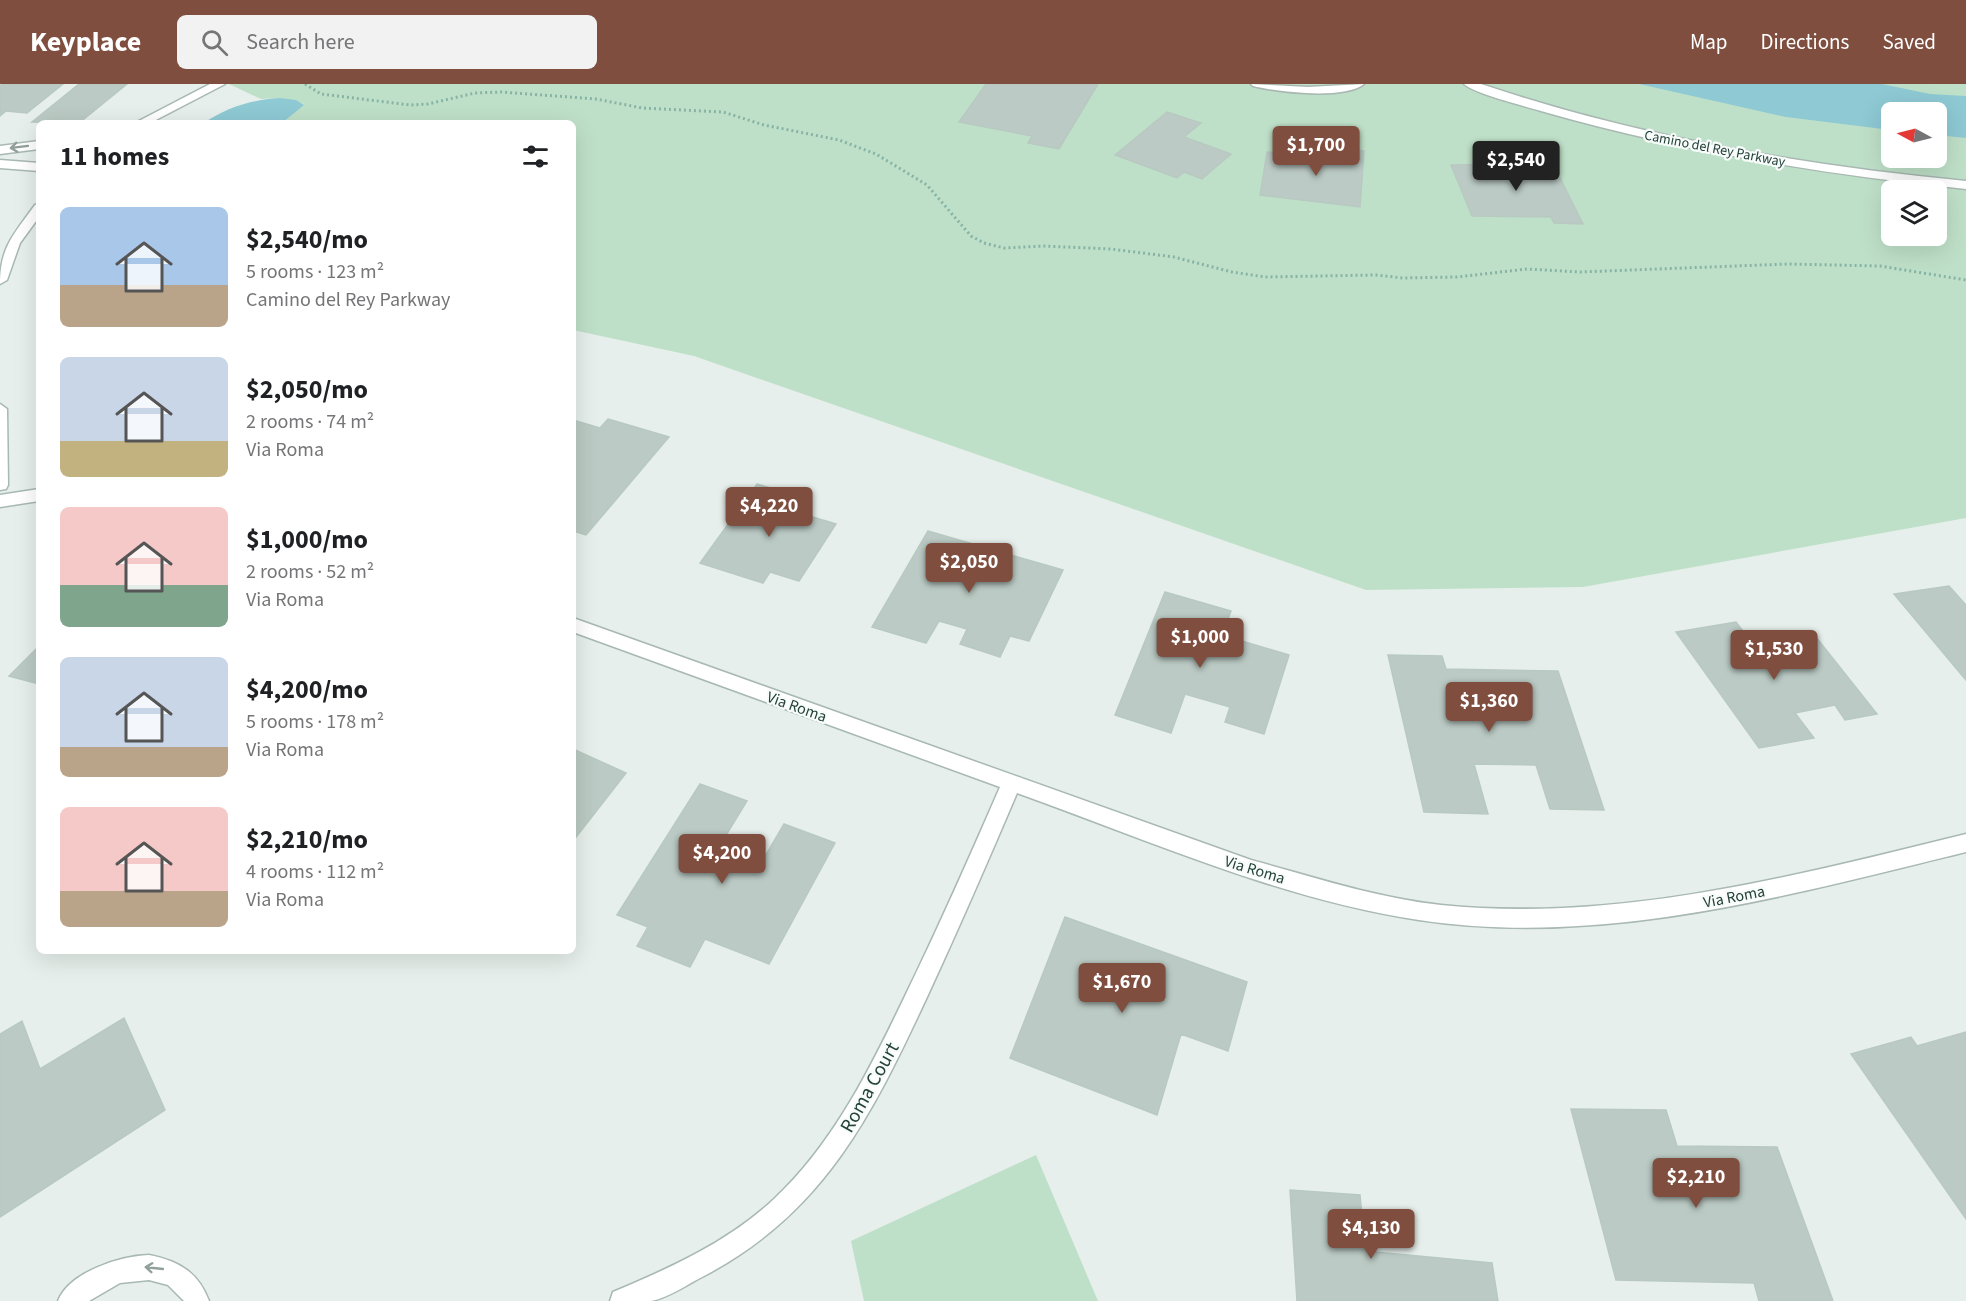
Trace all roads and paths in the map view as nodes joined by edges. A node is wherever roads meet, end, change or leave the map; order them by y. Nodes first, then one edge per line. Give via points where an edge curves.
1 (219, 84) edge
2 (305, 84) edge
3 (1257, 84) edge
4 (1358, 84) edge
5 (1470, 84) edge
6 (147, 120) edge
7 (36, 145) edge
8 (0, 150) edge
9 (0, 164) edge
10 (36, 167) edge
11 (1966, 184) edge
12 (36, 212) edge
13 (0, 279) edge
14 (1966, 280) edge
15 (0, 409) edge
16 (0, 485) edge
17 (36, 495) edge
18 (0, 501) edge
19 (576, 626) edge
20 (1011, 784) junction
21 (1966, 843) edge
22 (70, 1301) edge
23 (197, 1301) edge
24 (622, 1301) edge

1 - 6 street
2 - 14 path via 321,94 410,105 501,92 596,99 642,108 723,112 764,125 839,140 876,154 927,185 971,236 1004,248 1111,249 1174,257 1265,277 1457,277 1527,269 1580,272 1788,264 1880,266
3 - 4 street via 1311,90
5 - 11 street, Camino del Rey Parkway via 1566,114 1727,152 1845,171
7 -> 8 street
9 - 10 street
12 - 13 street via 14,243
15 - 16 street
17 - 18 street
19 - 20 street, Via Roma
20 - 21 street, Via Roma via 1251,869 1352,897 1438,914 1484,918 1593,917 1733,898
20 - 24 street, Roma Court via 900,1032 834,1149 781,1209 748,1235 710,1261
23 -> 22 street via 183,1279 164,1269 140,1266 112,1273 84,1288

